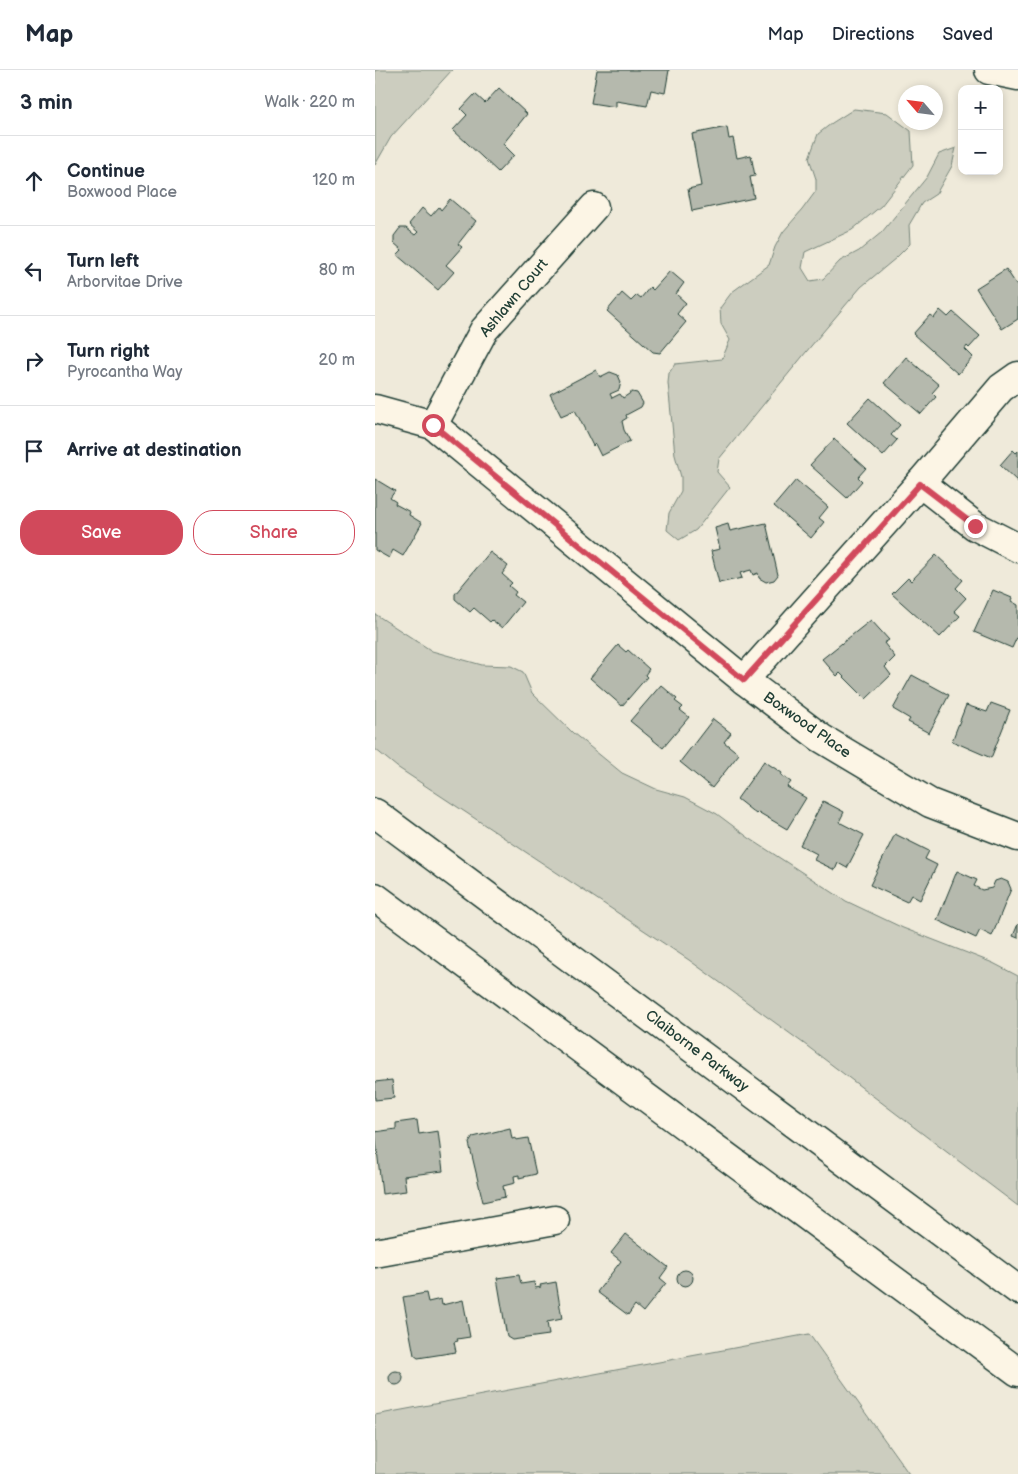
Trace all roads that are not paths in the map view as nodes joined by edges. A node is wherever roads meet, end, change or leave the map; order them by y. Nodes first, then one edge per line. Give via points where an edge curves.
1 (989, 70) edge
2 (1018, 76) edge
3 (594, 206) dead end
4 (1018, 376) edge
5 (375, 409) edge
6 (433, 425) junction
7 (920, 484) junction
8 (1018, 548) edge
9 (744, 680) junction
10 (375, 813) edge
11 (1018, 837) edge
12 (375, 896) edge
13 (555, 1220) dead end
14 (375, 1253) edge
15 (1018, 1290) edge
16 (1018, 1372) edge

1 - 2 street
3 - 6 street, Ashlawn Court via 484,330
4 - 7 street via 1001,388
5 - 6 street, Boxwood Place
6 - 9 street, Boxwood Place
7 - 8 street via 975,526
7 - 9 street
9 - 11 street, Boxwood Place via 821,738 930,803
10 - 15 street, Claiborne Parkway
12 - 16 street
13 - 14 street

